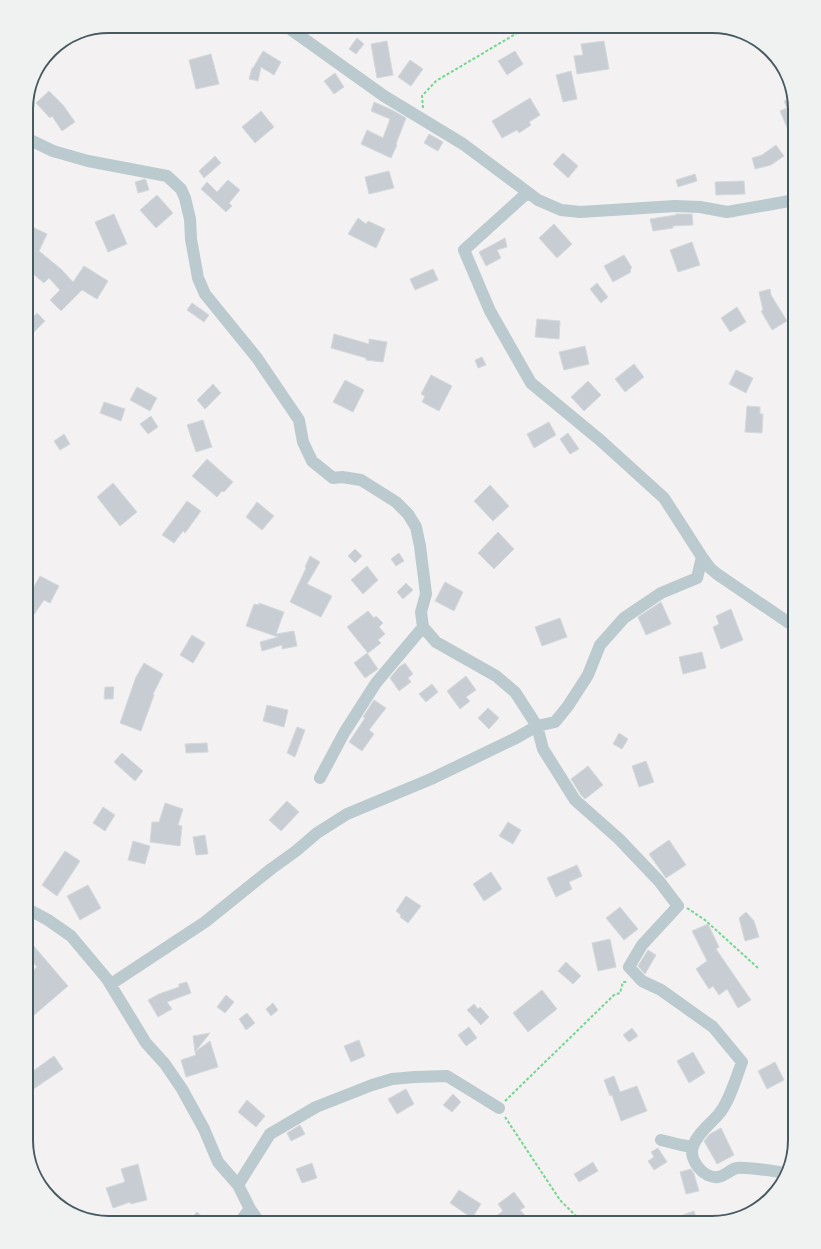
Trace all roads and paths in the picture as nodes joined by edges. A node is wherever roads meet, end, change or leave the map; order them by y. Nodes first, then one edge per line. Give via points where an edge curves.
1 (296, 33) edge
2 (517, 33) edge
3 (424, 121) junction
4 (33, 141) edge
5 (527, 193) junction
6 (788, 201) edge
7 (702, 557) junction
8 (788, 622) edge
9 (423, 627) junction
10 (537, 726) junction
11 (320, 778) dead end
12 (678, 906) junction
13 (33, 912) edge
14 (758, 968) dead end
15 (642, 980) junction
16 (111, 984) junction
17 (499, 1108) junction
18 (661, 1140) dead end
19 (693, 1147) junction
20 (780, 1173) edge
21 (238, 1185) junction
22 (250, 1209) junction
23 (244, 1216) edge
24 (255, 1216) edge
25 (576, 1216) edge

1 - 3 street via 384,96
2 - 3 path via 436,81 422,96
3 - 5 street via 463,144
4 - 9 street via 53,151 88,161 167,176 181,189 190,220 198,278 205,294 257,358 299,420 303,442 312,461 333,478 361,480 396,502 416,527 426,594 421,612
5 - 6 street via 561,210 580,212 675,206 727,212
5 - 7 street via 464,250 490,311 531,384 600,440 664,498
7 - 8 street via 717,574
7 - 10 street via 697,578 661,594 624,618 600,645 588,675 568,706 555,722
9 - 10 street via 436,642 506,684 515,692
9 - 11 street via 376,683 344,733
10 - 12 street via 543,748 575,800 619,839 659,881
10 - 16 street via 431,779 346,814 317,833 205,922
12 - 14 path via 705,920
12 - 15 street via 642,945 629,967
13 - 16 street via 71,936
15 - 17 path via 623,982 620,993 614,995
15 - 19 street via 661,990 713,1027 742,1062 732,1090 718,1115 705,1127
16 - 21 street via 146,1043 165,1064 182,1089 204,1129 218,1162
17 - 21 street via 447,1076 392,1079 316,1107 270,1134
17 - 25 path via 560,1200
18 - 19 street
19 - 20 street via 695,1164 708,1176 719,1178 736,1168
21 - 22 street
22 - 23 street
22 - 24 street

